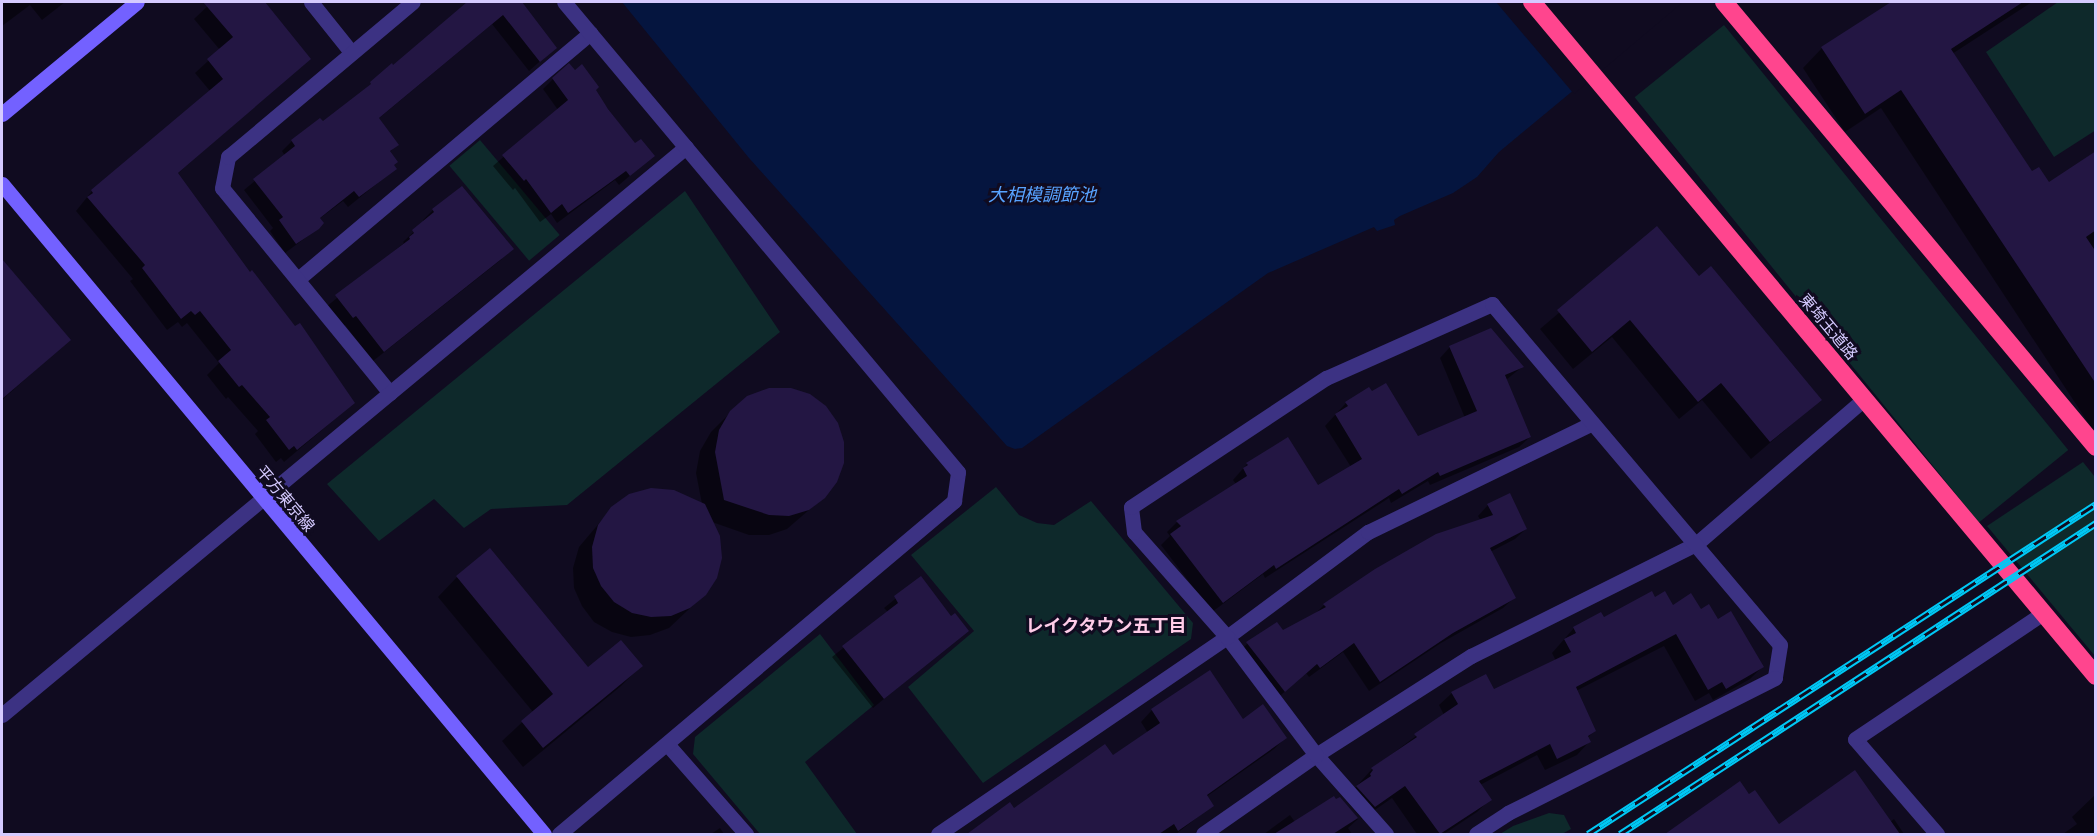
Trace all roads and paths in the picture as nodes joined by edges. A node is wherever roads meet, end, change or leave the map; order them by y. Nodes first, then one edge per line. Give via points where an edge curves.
1 (137, 2) edge
2 (311, 2) edge
3 (413, 2) edge
4 (564, 2) edge
5 (1532, 2) edge
6 (1724, 2) edge
7 (590, 33) junction
8 (351, 52) junction
9 (2, 114) edge
10 (686, 147) junction
11 (2, 184) edge
12 (298, 279) junction
13 (390, 393) junction
14 (1863, 400) junction
15 (1592, 423) junction
16 (2096, 447) edge
17 (262, 500) junction
18 (1696, 544) junction
19 (2043, 613) junction
20 (1227, 637) junction
21 (2096, 676) edge
22 (2, 715) edge
23 (667, 744) junction
24 (1316, 755) junction
25 (544, 834) edge
26 (558, 834) edge
27 (746, 834) edge
28 (938, 834) edge
29 (1203, 834) edge
30 (1386, 834) edge
31 (1476, 834) edge
32 (1937, 834) edge

1 - 9 main road
2 - 8 street
3 - 8 street
4 - 7 street
5 - 14 highway, 東埼玉道路
6 - 16 highway
7 - 10 street
7 - 12 street
8 - 12 street via 228,157 222,188
10 - 13 street
10 - 23 street via 958,472 954,501
11 - 17 main road, 平方東京線
12 - 13 street
13 - 17 street
14 - 18 street
14 - 19 highway, 東埼玉道路
15 - 18 street
15 - 20 street via 1368,532
15 - 20 street via 1492,304 1326,378 1131,507 1134,531
17 - 22 street
17 - 25 main road, 平方東京線
18 - 24 street via 1471,656
18 - 31 street via 1780,645 1775,678 1508,813
19 - 21 highway, 東埼玉道路
19 - 32 street via 1855,739
20 - 24 street
20 - 28 street
23 - 26 street
23 - 27 street
24 - 29 street
24 - 30 street

